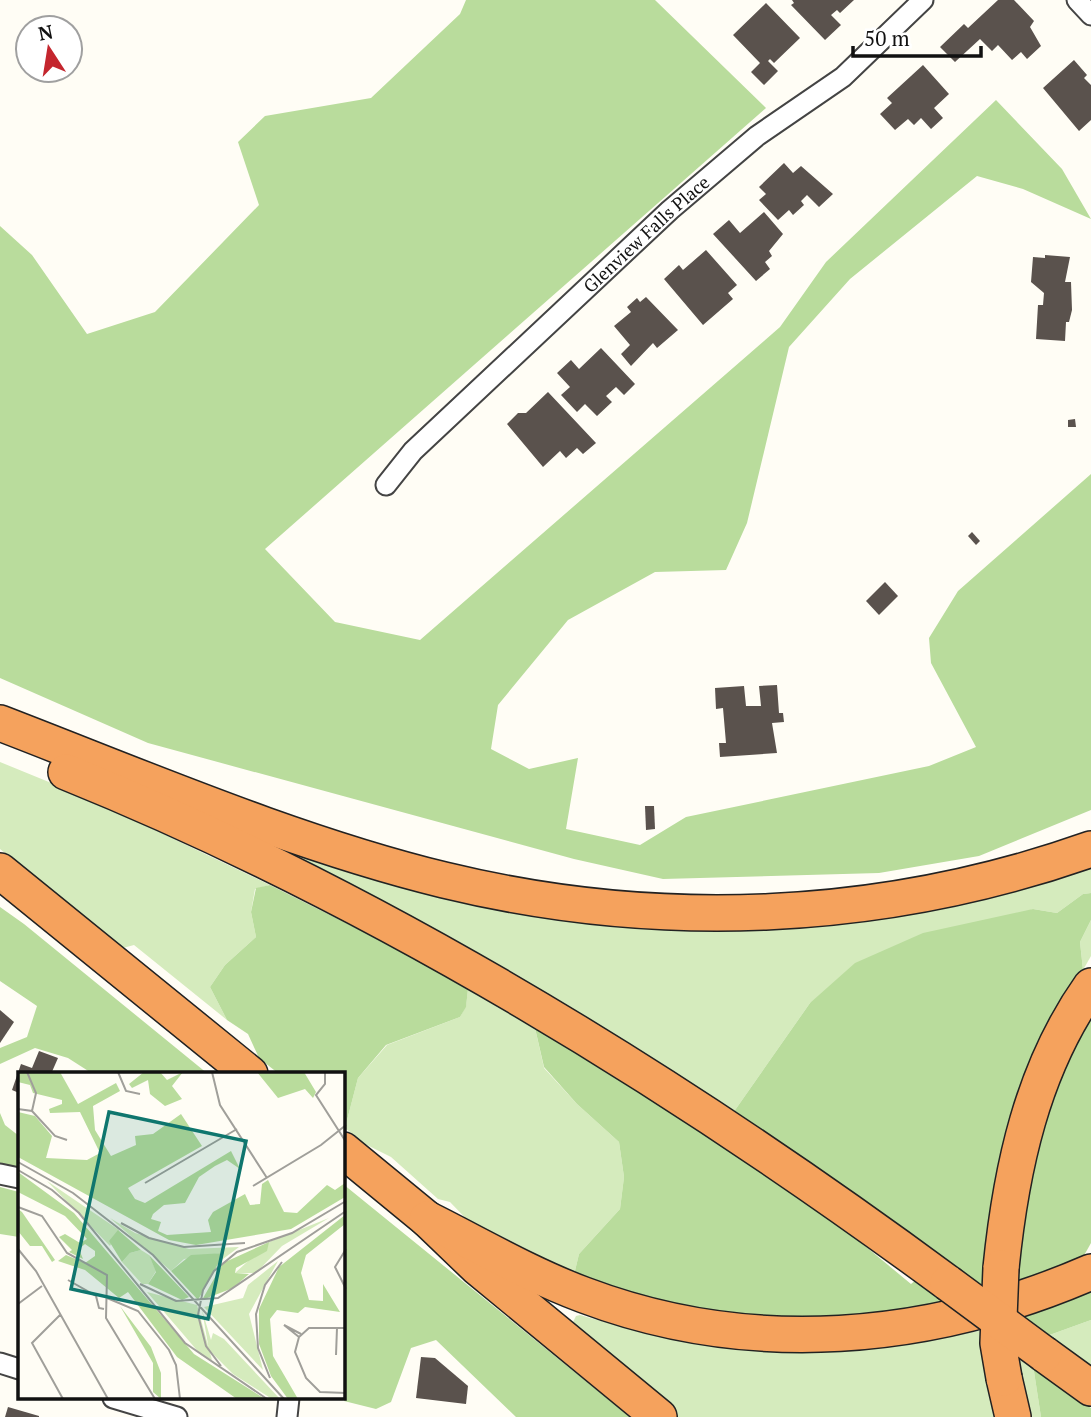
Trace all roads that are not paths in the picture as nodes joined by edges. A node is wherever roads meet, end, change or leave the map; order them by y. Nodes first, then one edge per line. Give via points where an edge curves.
1 (923, 0) edge
2 (1077, 0) edge
3 (1091, 15) edge
4 (386, 485) dead end
5 (0, 723) edge
6 (0, 746) edge
7 (1091, 849) edge
8 (0, 871) edge
9 (1091, 986) edge
10 (248, 1072) edge
11 (345, 1152) edge
12 (0, 1174) edge
13 (18, 1178) edge
14 (427, 1219) junction
15 (1091, 1272) edge
16 (0, 1363) edge
17 (18, 1369) edge
18 (1091, 1388) edge
19 (120, 1400) edge
20 (177, 1417) edge
21 (659, 1417) edge
22 (1013, 1417) edge

1 - 4 street, Glenview Falls Place via 843,77 757,136 670,210 413,451
2 - 3 street
5 - 7 highway via 374,860 511,894 591,907 715,915 887,901 962,888
6 - 18 highway, bridge via 292,876 552,1019 706,1113
8 - 10 highway
9 - 22 highway, bridge via 1058,1042 1034,1098 1014,1167 1001,1268 998,1343
11 - 14 highway
12 - 13 street
14 - 15 highway via 586,1296 700,1327 760,1334 821,1335 922,1326 1040,1294
14 - 21 highway via 477,1267
16 - 17 street
19 - 20 street

